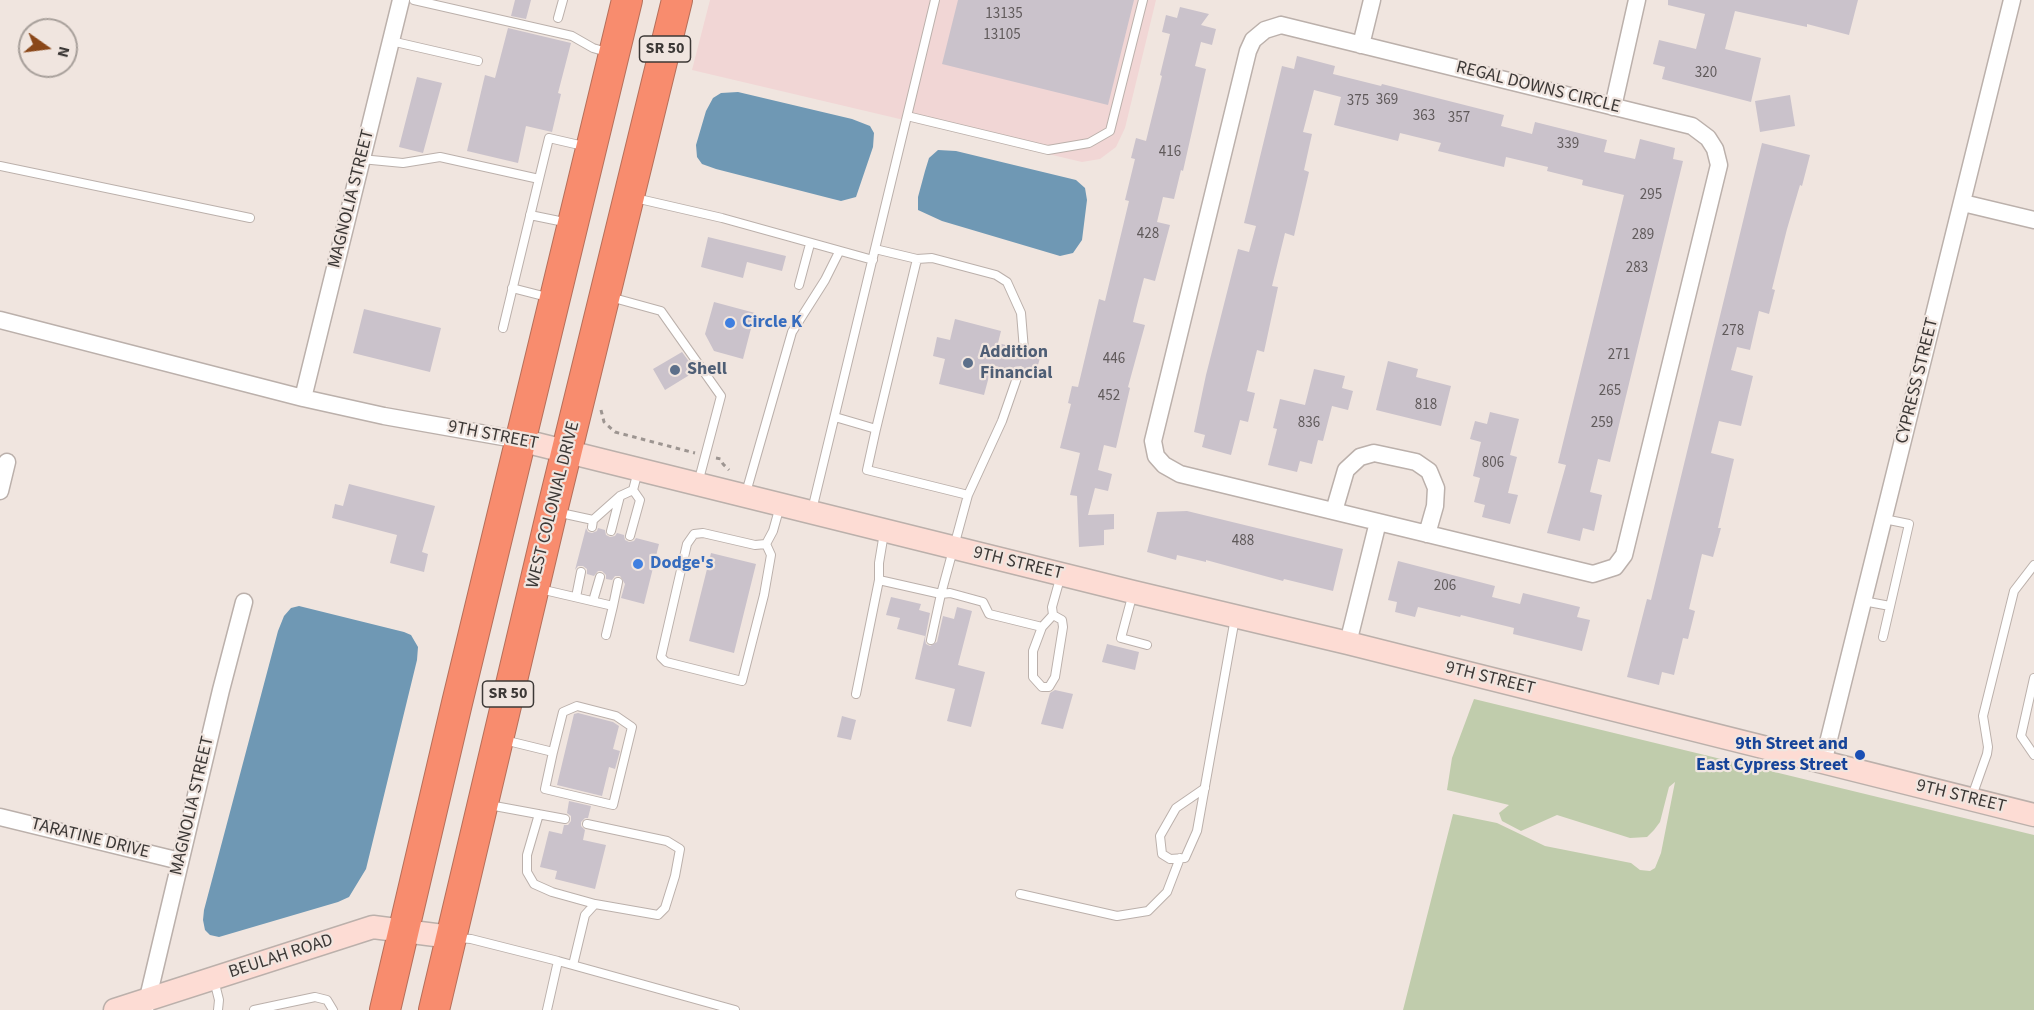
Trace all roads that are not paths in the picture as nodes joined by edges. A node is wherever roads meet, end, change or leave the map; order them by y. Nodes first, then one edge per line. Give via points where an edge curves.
1 (401, 0) edge
2 (414, 0) edge
3 (563, 0) edge
4 (627, 0) edge
5 (676, 0) edge
6 (935, 0) edge
7 (1143, 0) edge
8 (1372, 0) edge
9 (1637, 0) edge
10 (2012, 0) edge
11 (558, 18) dead end
12 (391, 41) junction
13 (1360, 45) junction
14 (614, 54) junction
15 (478, 61) dead end
16 (1613, 107) junction
17 (907, 116) junction
18 (591, 147) junction
19 (361, 159) junction
20 (0, 166) edge
21 (539, 179) junction
22 (629, 196) junction
23 (1963, 203) junction
24 (530, 215) junction
25 (250, 218) dead end
26 (2034, 220) edge
27 (572, 224) junction
28 (810, 244) junction
29 (875, 249) junction
30 (839, 252) junction
31 (873, 260) junction
32 (916, 260) junction
33 (799, 285) dead end
34 (512, 288) junction
35 (605, 296) junction
36 (554, 299) junction
37 (0, 320) edge
38 (503, 328) dead end
39 (1024, 350) dead end
40 (1019, 372) dead end
41 (303, 398) junction
42 (835, 417) junction
43 (876, 429) junction
44 (520, 440) junction
45 (566, 452) junction
46 (7, 462) dead end
47 (636, 480) junction
48 (698, 484) junction
49 (0, 491) edge
50 (968, 495) junction
51 (620, 496) junction
52 (745, 496) junction
53 (780, 505) junction
54 (552, 511) junction
55 (1334, 511) junction
56 (812, 513) junction
57 (1884, 519) junction
58 (1378, 522) junction
59 (611, 531) dead end
60 (884, 531) junction
61 (1427, 534) junction
62 (630, 536) dead end
63 (766, 544) junction
64 (953, 548) junction
65 (2034, 566) edge
66 (581, 572) dead end
67 (1062, 574) junction
68 (600, 577) dead end
69 (879, 580) junction
70 (618, 582) dead end
71 (534, 587) junction
72 (1133, 592) junction
73 (941, 594) junction
74 (576, 597) junction
75 (593, 601) junction
76 (1863, 601) junction
77 (244, 602) dead end
78 (613, 606) junction
79 (1890, 606) junction
80 (1053, 615) junction
81 (1235, 617) junction
82 (1042, 627) junction
83 (606, 635) dead end
84 (1882, 637) dead end
85 (931, 640) dead end
86 (1348, 643) junction
87 (1147, 645) dead end
88 (2034, 678) edge
89 (856, 694) dead end
90 (498, 739) junction
91 (553, 752) junction
92 (2034, 755) edge
93 (1822, 763) junction
94 (1205, 788) junction
95 (1971, 799) junction
96 (482, 804) junction
97 (539, 814) junction
98 (2034, 815) edge
99 (0, 817) edge
100 (565, 819) dead end
101 (586, 824) dead end
102 (1180, 858) junction
103 (180, 861) junction
104 (1020, 894) dead end
105 (596, 904) junction
106 (403, 931) junction
107 (450, 937) junction
108 (558, 961) junction
109 (573, 965) junction
110 (214, 979) junction
111 (302, 1000) junction
112 (147, 1004) edge
113 (115, 1010) edge
114 (218, 1010) edge
115 (254, 1010) edge
116 (299, 1010) edge
117 (333, 1010) edge
118 (385, 1010) edge
119 (434, 1010) edge
120 (547, 1010) edge
121 (735, 1010) edge

1 - 12 street, MAGNOLIA STREET
2 - 14 lane via 572,36
3 - 11 lane
4 - 14 highway, SR 50
5 - 22 highway, WEST COLONIAL DRIVE / SR 50
6 - 17 lane
7 - 17 lane via 1110,131 1089,143 1048,150
8 - 13 street
9 - 16 street
10 - 23 street, CYPRESS STREET
12 - 15 lane
12 - 19 street, MAGNOLIA STREET
13 - 16 street, REGAL DOWNS CIRCLE
13 - 55 street, REGAL DOWNS CIRCLE via 1281,26 1265,30 1253,40 1153,441 1156,456 1180,474
14 - 18 highway, SR 50
16 - 61 street, REGAL DOWNS CIRCLE via 1692,126 1708,138 1719,165 1624,555 1615,567 1593,574
17 - 29 lane
18 - 21 lane via 549,138
18 - 27 highway, SR 50
19 - 21 lane via 403,163 440,157
19 - 41 street, MAGNOLIA STREET
20 - 25 lane
21 - 24 lane
22 - 28 lane
22 - 35 highway, WEST COLONIAL DRIVE / SR 50
23 - 26 street
23 - 57 street, CYPRESS STREET
24 - 27 lane
24 - 34 lane
27 - 36 highway, SR 50
28 - 30 lane
28 - 33 lane
29 - 31 lane
29 - 32 lane
30 - 31 lane
30 - 52 lane via 792,332
31 - 42 lane
32 - 39 lane via 932,258 996,275 1007,282 1022,313
32 - 43 lane
34 - 36 lane
34 - 38 lane
35 - 45 highway, WEST COLONIAL DRIVE / SR 50
35 - 48 lane via 662,311 721,396
36 - 44 highway, SR 50
37 - 41 street, 9TH STREET
40 - 50 lane via 1002,421
41 - 44 street, 9TH STREET
42 - 43 lane
42 - 56 lane
43 - 50 lane via 867,470
44 - 45 street, 9TH STREET
44 - 106 highway, SR 50
45 - 47 street, 9TH STREET
45 - 54 highway, WEST COLONIAL DRIVE / SR 50
46 - 49 street
47 - 48 street, 9TH STREET
47 - 51 lane
47 - 62 lane via 640,500
48 - 52 street, 9TH STREET
50 - 64 lane
51 - 54 lane via 593,523
51 - 59 lane
52 - 53 street, 9TH STREET
53 - 56 street, 9TH STREET
53 - 63 lane
54 - 71 highway, WEST COLONIAL DRIVE / SR 50
55 - 58 street, REGAL DOWNS CIRCLE
55 - 61 street via 1346,470 1360,457 1374,453 1416,462 1429,471 1436,488
56 - 60 street, 9TH STREET
57 - 76 street, CYPRESS STREET
57 - 79 lane via 1909,524
58 - 61 street, REGAL DOWNS CIRCLE
58 - 86 street
60 - 64 street, 9TH STREET
60 - 69 lane
63 - 63 lane via 694,534 687,544 661,657 666,662 742,681 766,585 771,555
64 - 67 street, 9TH STREET
64 - 73 lane
65 - 95 lane via 2014,591 1983,716 1987,754
66 - 74 lane
67 - 72 street, 9TH STREET
67 - 80 lane
68 - 75 lane
69 - 73 lane
69 - 89 lane
70 - 78 lane
71 - 74 lane
71 - 90 highway, WEST COLONIAL DRIVE / SR 50
72 - 81 street, 9TH STREET
72 - 87 lane via 1121,638
73 - 82 lane via 982,602 989,614
73 - 85 lane
74 - 75 lane
75 - 78 lane
76 - 79 lane
76 - 93 street, CYPRESS STREET
77 - 103 street, MAGNOLIA STREET
78 - 83 lane
79 - 84 lane
80 - 82 lane
80 - 82 lane via 1062,620 1063,627 1055,676 1049,687 1042,687 1032,677 1033,651
81 - 86 street, 9TH STREET
81 - 94 lane
86 - 93 street, 9TH STREET
88 - 92 lane via 2021,736
90 - 91 lane
90 - 96 highway, WEST COLONIAL DRIVE / SR 50
91 - 91 lane via 545,789 613,805 632,728 616,716 577,706 563,712
93 - 95 street, 9TH STREET
94 - 102 lane via 1197,831 1185,858
94 - 102 lane via 1176,808 1160,836 1162,854 1170,859
95 - 98 street, 9TH STREET
96 - 97 lane
96 - 107 highway, WEST COLONIAL DRIVE / SR 50
97 - 100 lane
97 - 105 lane via 526,872 534,884
99 - 103 street, TARATINE DRIVE
101 - 105 lane via 667,841 680,849 665,908 658,915
102 - 104 lane via 1167,892 1148,910 1117,916
103 - 112 street, MAGNOLIA STREET
105 - 109 lane via 585,915
106 - 107 street, BEULAH ROAD
106 - 110 street, BEULAH ROAD via 373,927
106 - 118 highway, SR 50
107 - 108 lane
107 - 119 highway, WEST COLONIAL DRIVE / SR 50
108 - 109 lane
108 - 120 lane
109 - 121 lane
110 - 112 street, BEULAH ROAD
110 - 114 lane
111 - 115 lane
111 - 116 lane
111 - 117 lane via 327,1000
112 - 113 street, BEULAH ROAD

